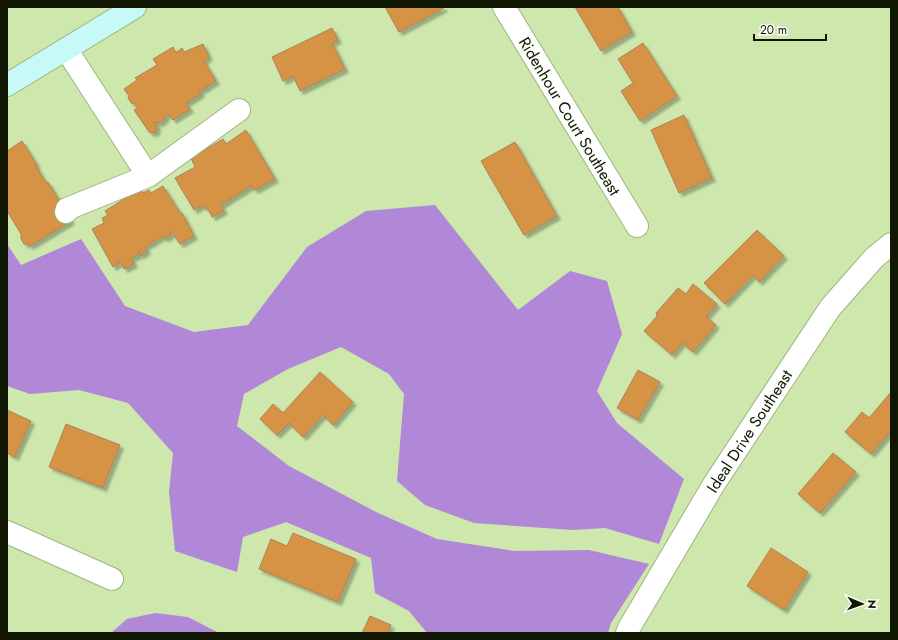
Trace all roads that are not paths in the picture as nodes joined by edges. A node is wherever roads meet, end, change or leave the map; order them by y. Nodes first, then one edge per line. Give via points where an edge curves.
1 (135, 7) edge
2 (504, 7) edge
3 (66, 49) junction
4 (7, 85) edge
5 (239, 110) dead end
6 (148, 176) junction
7 (66, 212) dead end
8 (637, 226) dead end
9 (891, 244) edge
10 (7, 532) edge
11 (112, 579) dead end
12 (627, 633) edge

1 - 3 main road
2 - 8 street, Ridenhour Court Southeast
3 - 4 main road
3 - 6 street
5 - 6 street
6 - 7 street via 67,209
9 - 12 street, Ideal Drive Southeast via 874,258 830,308 714,484
10 - 11 street

